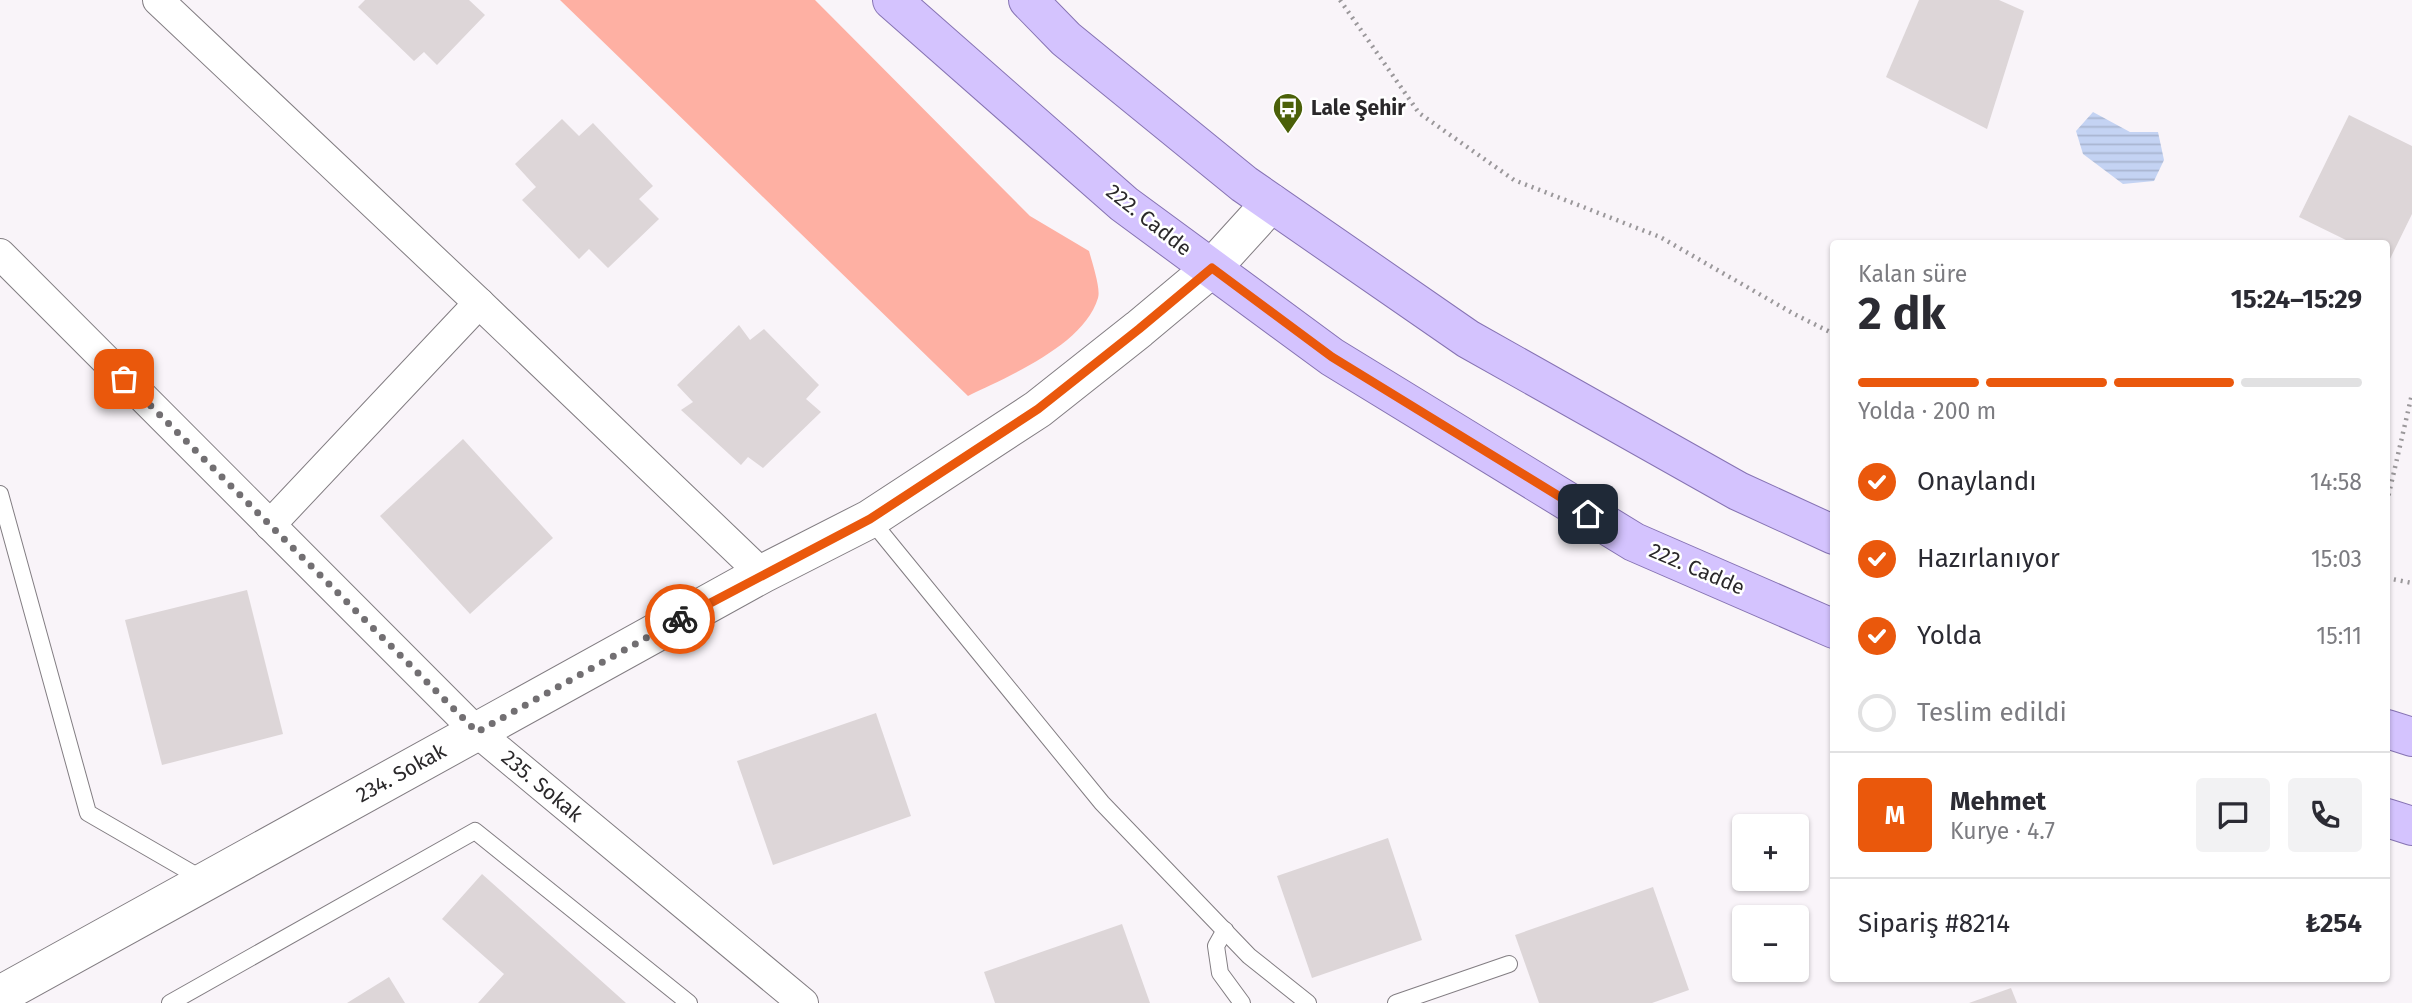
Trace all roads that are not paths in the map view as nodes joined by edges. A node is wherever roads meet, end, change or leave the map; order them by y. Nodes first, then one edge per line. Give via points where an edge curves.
1 (158, 0) edge
2 (892, 0) edge
3 (1028, 0) edge
4 (1271, 203) junction
5 (0, 254) edge
6 (1212, 268) junction
7 (479, 303) junction
8 (0, 494) edge
9 (870, 519) junction
10 (270, 525) junction
11 (1830, 532) edge
12 (762, 574) junction
13 (1830, 627) edge
14 (2390, 730) edge
15 (477, 732) junction
16 (2412, 737) edge
17 (2390, 819) edge
18 (2412, 826) edge
19 (206, 882) junction
20 (1225, 930) junction
21 (1508, 964) dead end
22 (0, 995) edge
23 (1300, 1002) edge
24 (170, 1003) edge
25 (690, 1003) edge
26 (803, 1003) edge
27 (1242, 1003) edge
28 (1396, 1003) edge

1 - 7 street
2 - 6 main road, 222. Cadde via 1124,204
3 - 4 main road via 1066,39
4 - 6 street, 234. Sokak
4 - 11 main road via 1468,339 1738,491
5 - 10 street, 235. Sokak
6 - 9 street, 234. Sokak via 1038,409
6 - 13 main road, 222. Cadde via 1332,357 1634,542
7 - 10 street
7 - 12 street
8 - 19 lane via 88,813
9 - 12 street, 234. Sokak
9 - 20 lane via 1102,803
10 - 15 street, 235. Sokak
12 - 15 street, 234. Sokak
14 - 16 main road
15 - 19 street, 234. Sokak
15 - 26 street, 235. Sokak
17 - 18 main road
19 - 22 street, 234. Sokak
20 - 23 lane
20 - 27 lane via 1216,946 1220,973
21 - 28 lane
24 - 25 lane via 475,831

